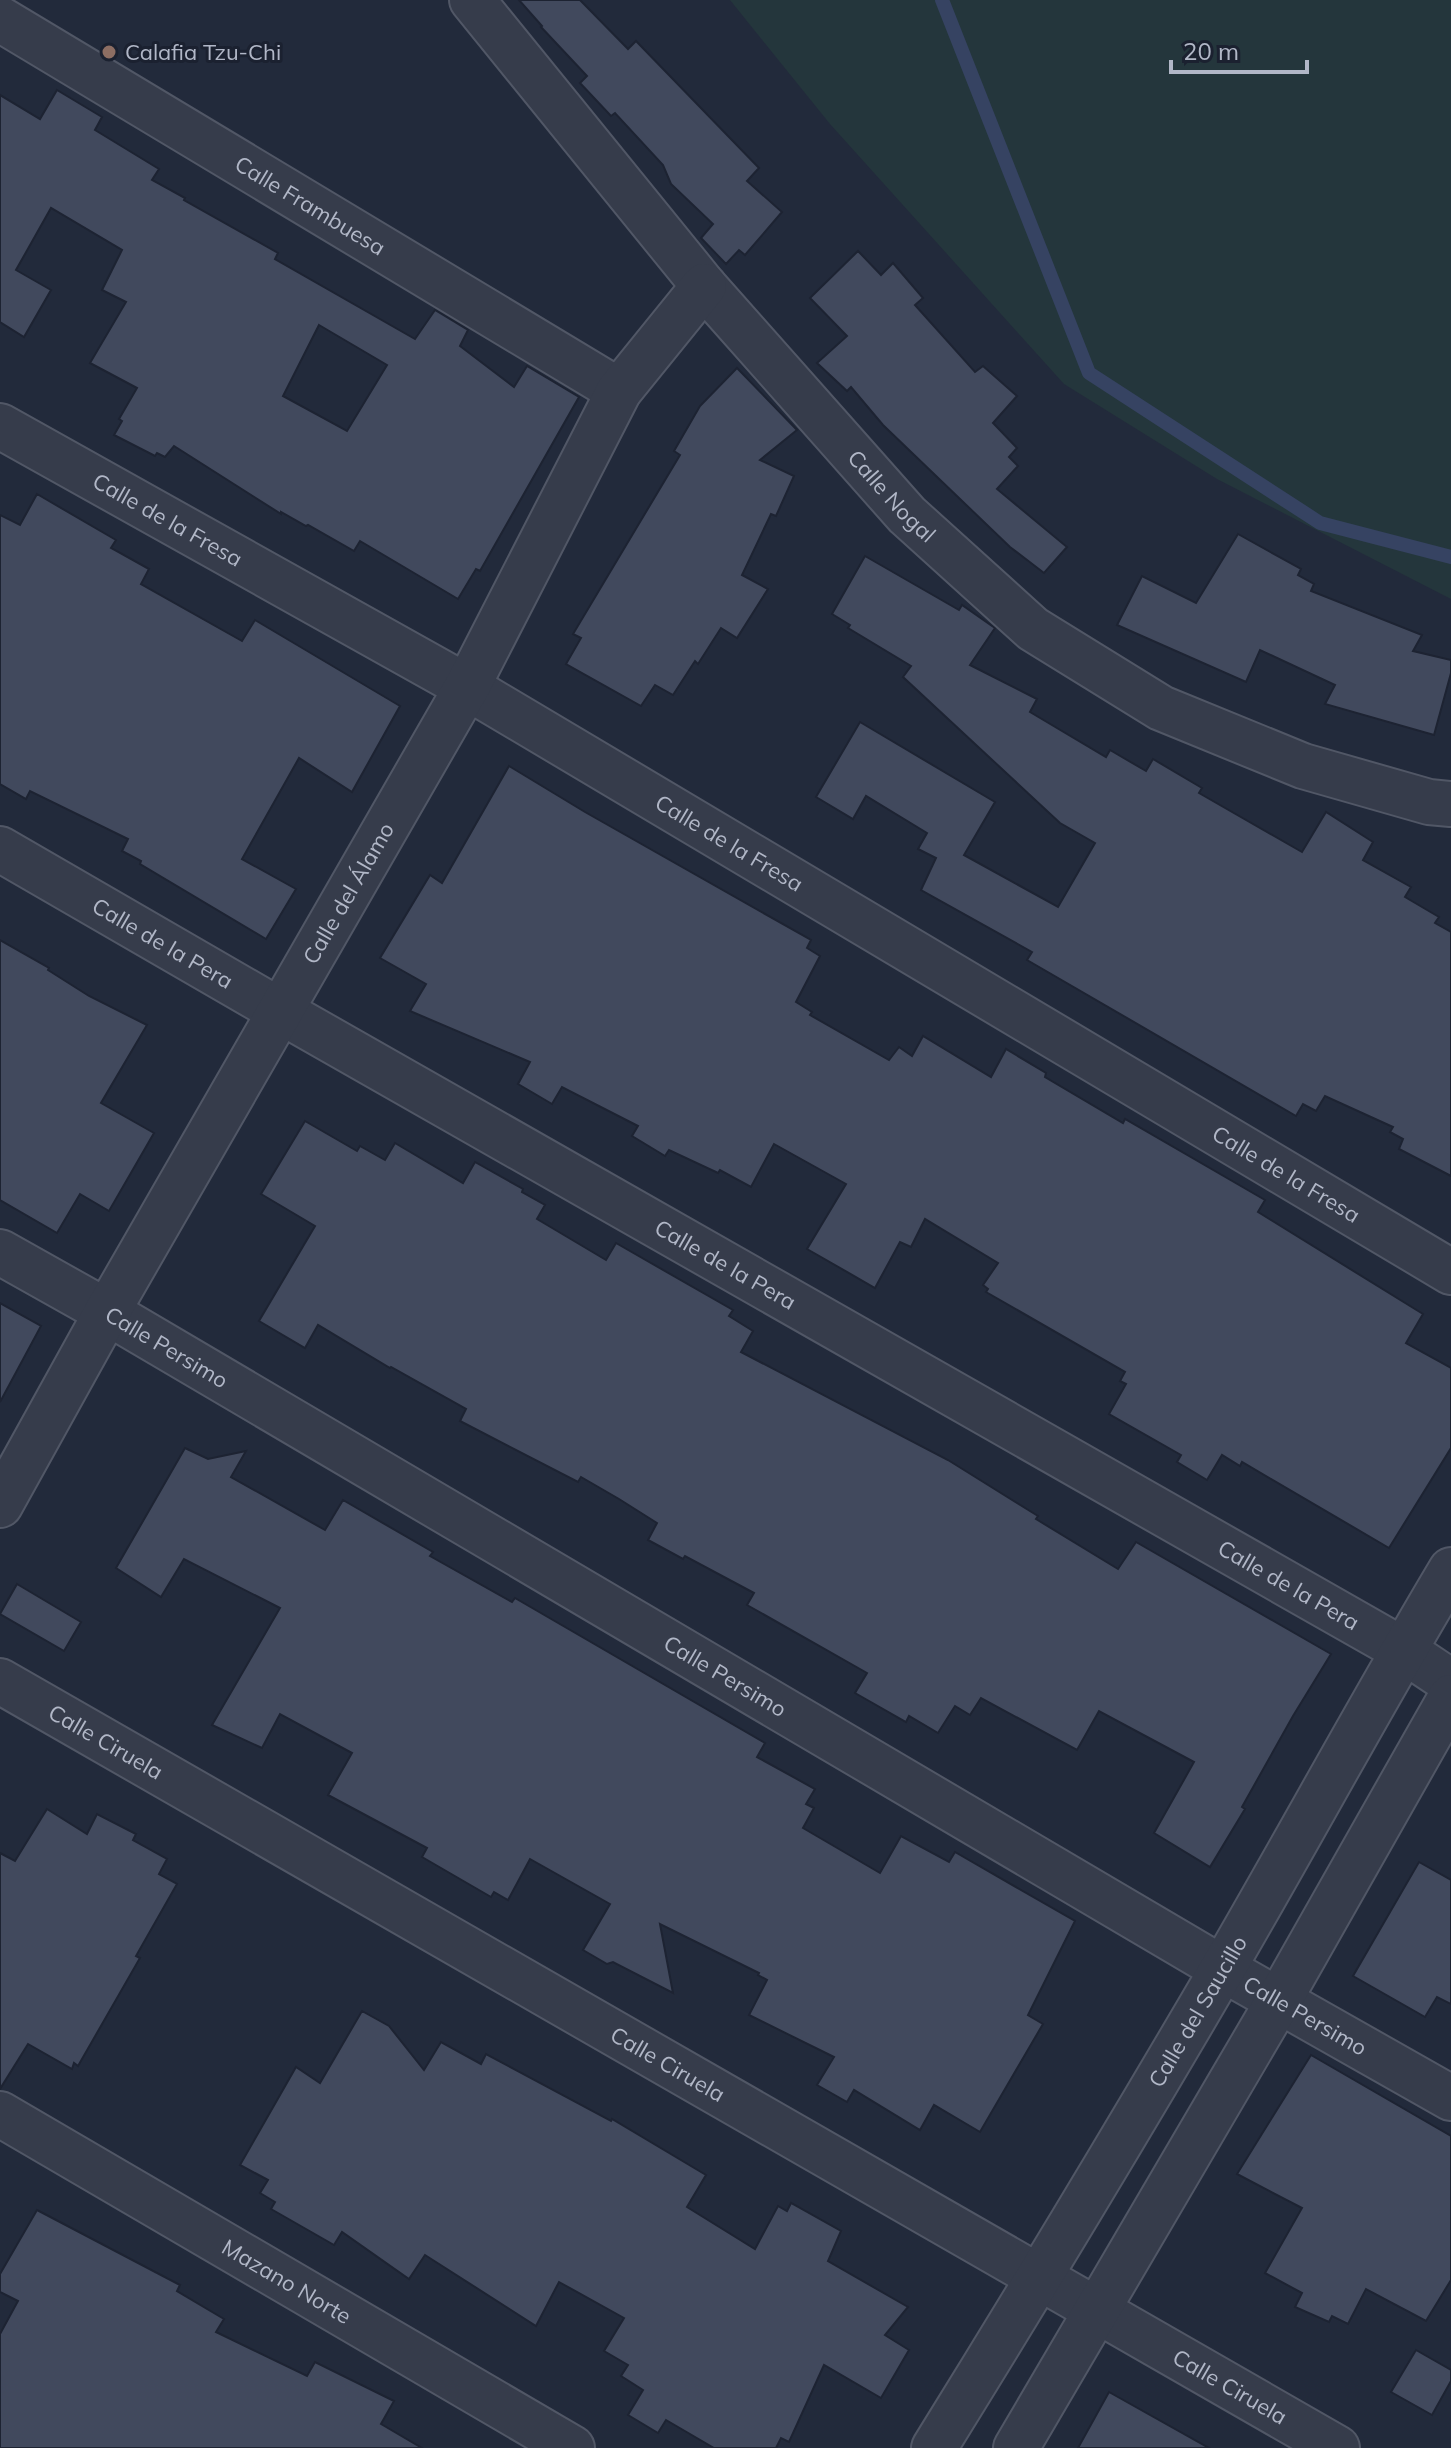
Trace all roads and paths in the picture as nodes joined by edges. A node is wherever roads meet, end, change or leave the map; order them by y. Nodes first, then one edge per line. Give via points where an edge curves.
1 (472, 0) edge
2 (0, 19) edge
3 (704, 286) junction
4 (619, 391) junction
5 (0, 426) edge
6 (467, 687) junction
7 (1451, 804) edge
8 (0, 849) edge
9 (280, 1011) junction
10 (0, 1252) edge
11 (1451, 1272) edge
12 (107, 1312) junction
13 (0, 1505) edge
14 (1451, 1570) edge
15 (1403, 1650) junction
16 (0, 1681) edge
17 (1451, 1682) edge
18 (1451, 1697) edge
19 (1223, 1969) junction
20 (1279, 2000) junction
21 (1451, 2098) edge
22 (0, 2114) edge
23 (1040, 2278) junction
24 (1097, 2311) junction
25 (572, 2448) edge
26 (934, 2448) edge
27 (1016, 2448) edge
28 (1337, 2448) edge

1 - 3 street, Calle Nogal
2 - 4 street, Calle Frambuesa
3 - 4 street, Calle del Álamo
3 - 7 street, Calle Nogal via 907,515 1033,629 1161,708 1303,766
4 - 6 street, Calle del Álamo
5 - 6 street, Calle de la Fresa
6 - 9 street, Calle del Álamo
6 - 11 street, Calle de la Fresa
8 - 9 street, Calle de la Pera
9 - 12 street, Calle del Álamo
9 - 15 street, Calle de la Pera
10 - 12 street, Calle Persimo
12 - 13 street, Calle del Álamo
12 - 19 street, Calle Persimo
14 - 15 street, Calle del Saucillo
15 - 17 street, Calle de la Pera
15 - 19 street, Calle del Saucillo
16 - 23 street, Calle Ciruela
18 - 20 street
19 - 20 street, Calle Persimo
19 - 23 street, Calle del Saucillo
20 - 21 street, Calle Persimo
20 - 24 street
22 - 25 street, Mazano Norte
23 - 24 street, Calle Ciruela
23 - 26 street, Calle del Saucillo
24 - 27 street
24 - 28 street, Calle Ciruela

